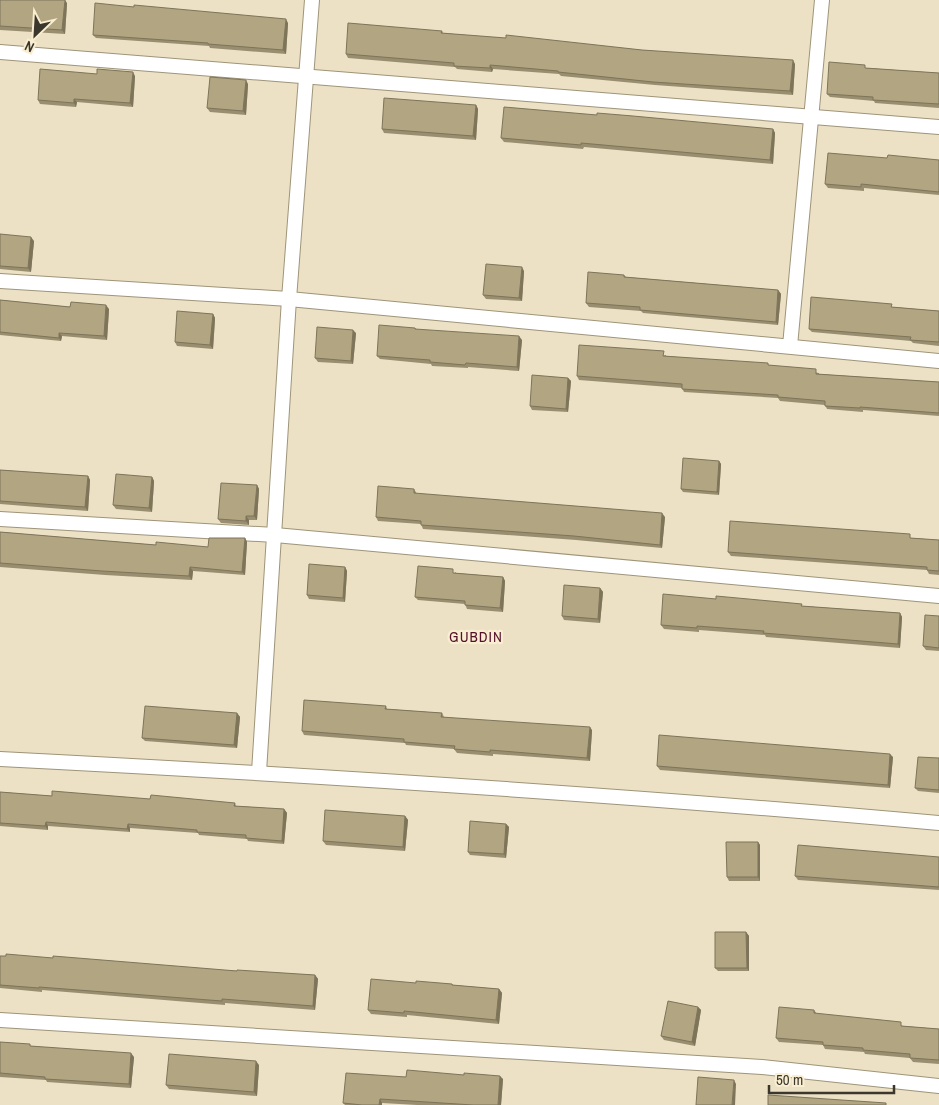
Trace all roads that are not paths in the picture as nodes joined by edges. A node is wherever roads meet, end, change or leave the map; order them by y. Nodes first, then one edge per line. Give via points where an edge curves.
1 (312, 0) edge
2 (822, 0) edge
3 (0, 52) edge
4 (306, 76) junction
5 (812, 117) junction
6 (939, 127) edge
7 (0, 282) edge
8 (289, 299) junction
9 (790, 346) junction
10 (939, 361) edge
11 (0, 519) edge
12 (275, 535) junction
13 (939, 596) edge
14 (0, 758) edge
15 (260, 772) junction
16 (939, 823) edge
17 (0, 1020) edge
18 (939, 1086) edge

1 - 4 street
2 - 5 street
3 - 4 street
4 - 5 street
4 - 8 street
5 - 6 street
5 - 9 street
7 - 8 street
8 - 9 street
8 - 12 street
9 - 10 street
11 - 12 street
12 - 13 street
12 - 15 street
14 - 15 street
15 - 16 street
17 - 18 street via 762,1067

